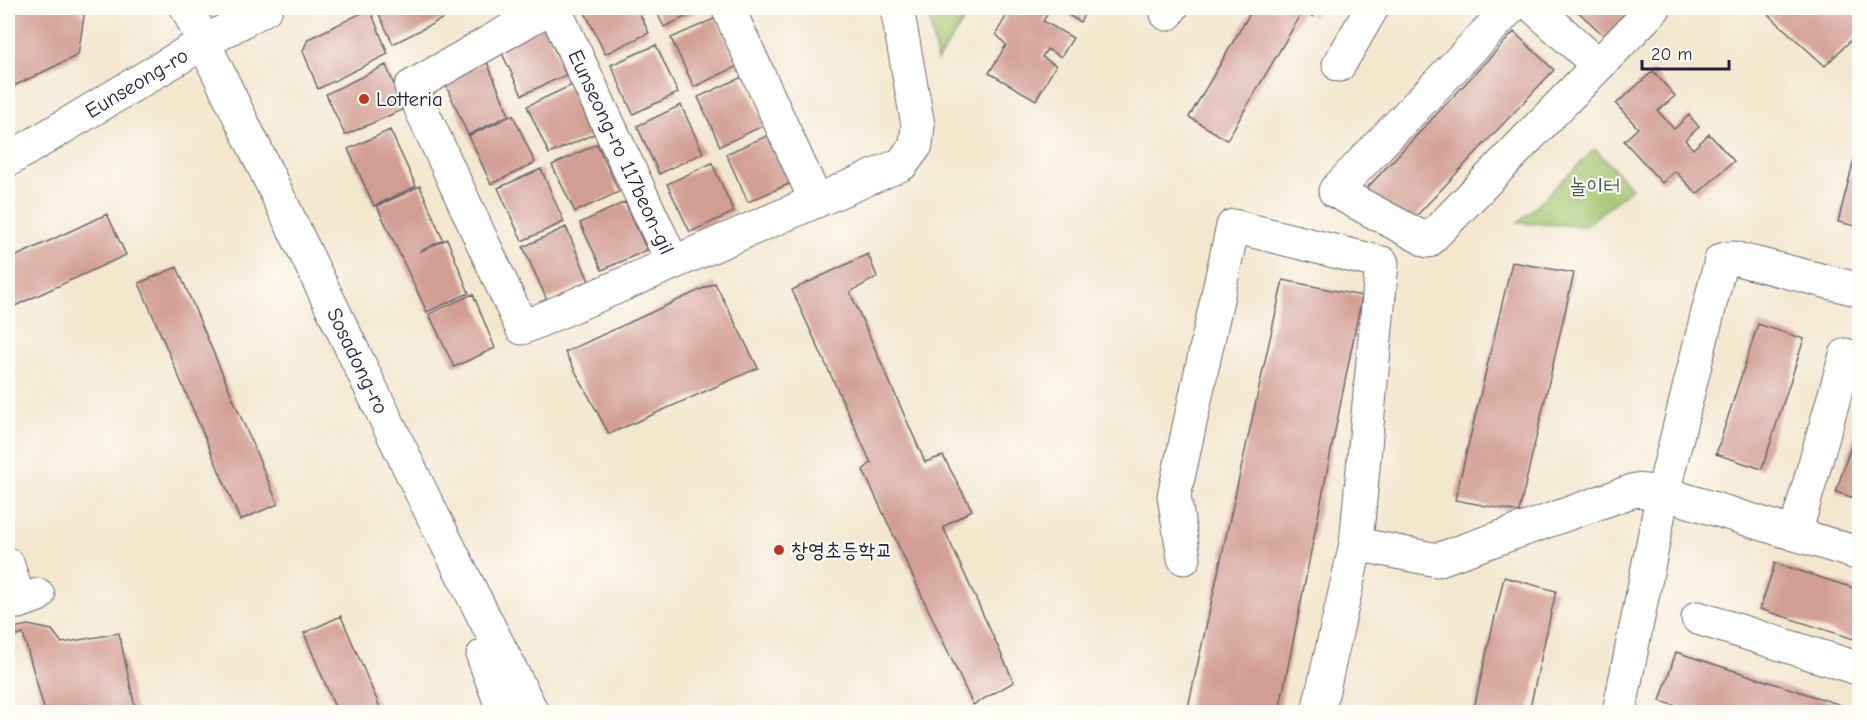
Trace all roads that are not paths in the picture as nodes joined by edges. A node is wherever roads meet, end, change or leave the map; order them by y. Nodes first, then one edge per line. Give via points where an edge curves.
1 (188, 8) edge
2 (266, 8) edge
3 (549, 8) edge
4 (554, 8) edge
5 (728, 8) edge
6 (897, 8) edge
7 (1372, 8) edge
8 (1510, 8) edge
9 (1535, 8) edge
10 (1654, 8) edge
11 (205, 42) junction
12 (1339, 65) dead end
13 (1598, 65) junction
14 (8, 160) edge
15 (816, 201) junction
16 (673, 263) junction
17 (1860, 290) edge
18 (1846, 355) dead end
19 (1663, 493) junction
20 (425, 500) junction
21 (1796, 534) junction
22 (1356, 544) junction
23 (1860, 554) edge
24 (1184, 558) dead end
25 (8, 565) edge
26 (38, 596) dead end
27 (1698, 618) dead end
28 (1860, 669) edge
29 (504, 712) edge
30 (532, 712) edge
31 (556, 712) edge
32 (1318, 712) edge
33 (1619, 712) edge

1 - 11 street, Sosadong-ro
2 - 11 street, Eunseong-ro
3 - 16 street via 411,87 522,328
4 - 16 street, Eunseong-ro 117beon-gil
5 - 15 street
6 - 15 street via 918,125 916,145 897,179
7 - 12 street
8 - 13 street via 1335,191 1428,241
9 - 13 street
10 - 13 street
11 - 14 street, Eunseong-ro
11 - 20 street, Sosadong-ro
15 - 16 street
17 - 19 street via 1734,258 1721,260
18 - 21 street
19 - 21 street
19 - 22 street via 1635,490 1437,560
19 - 33 street
20 - 29 street
20 - 30 street, Sosadong-ro
20 - 31 street
21 - 23 street
22 - 24 street via 1382,263 1233,226 1174,496
22 - 32 street
25 - 26 street via 19,602
27 - 28 street

